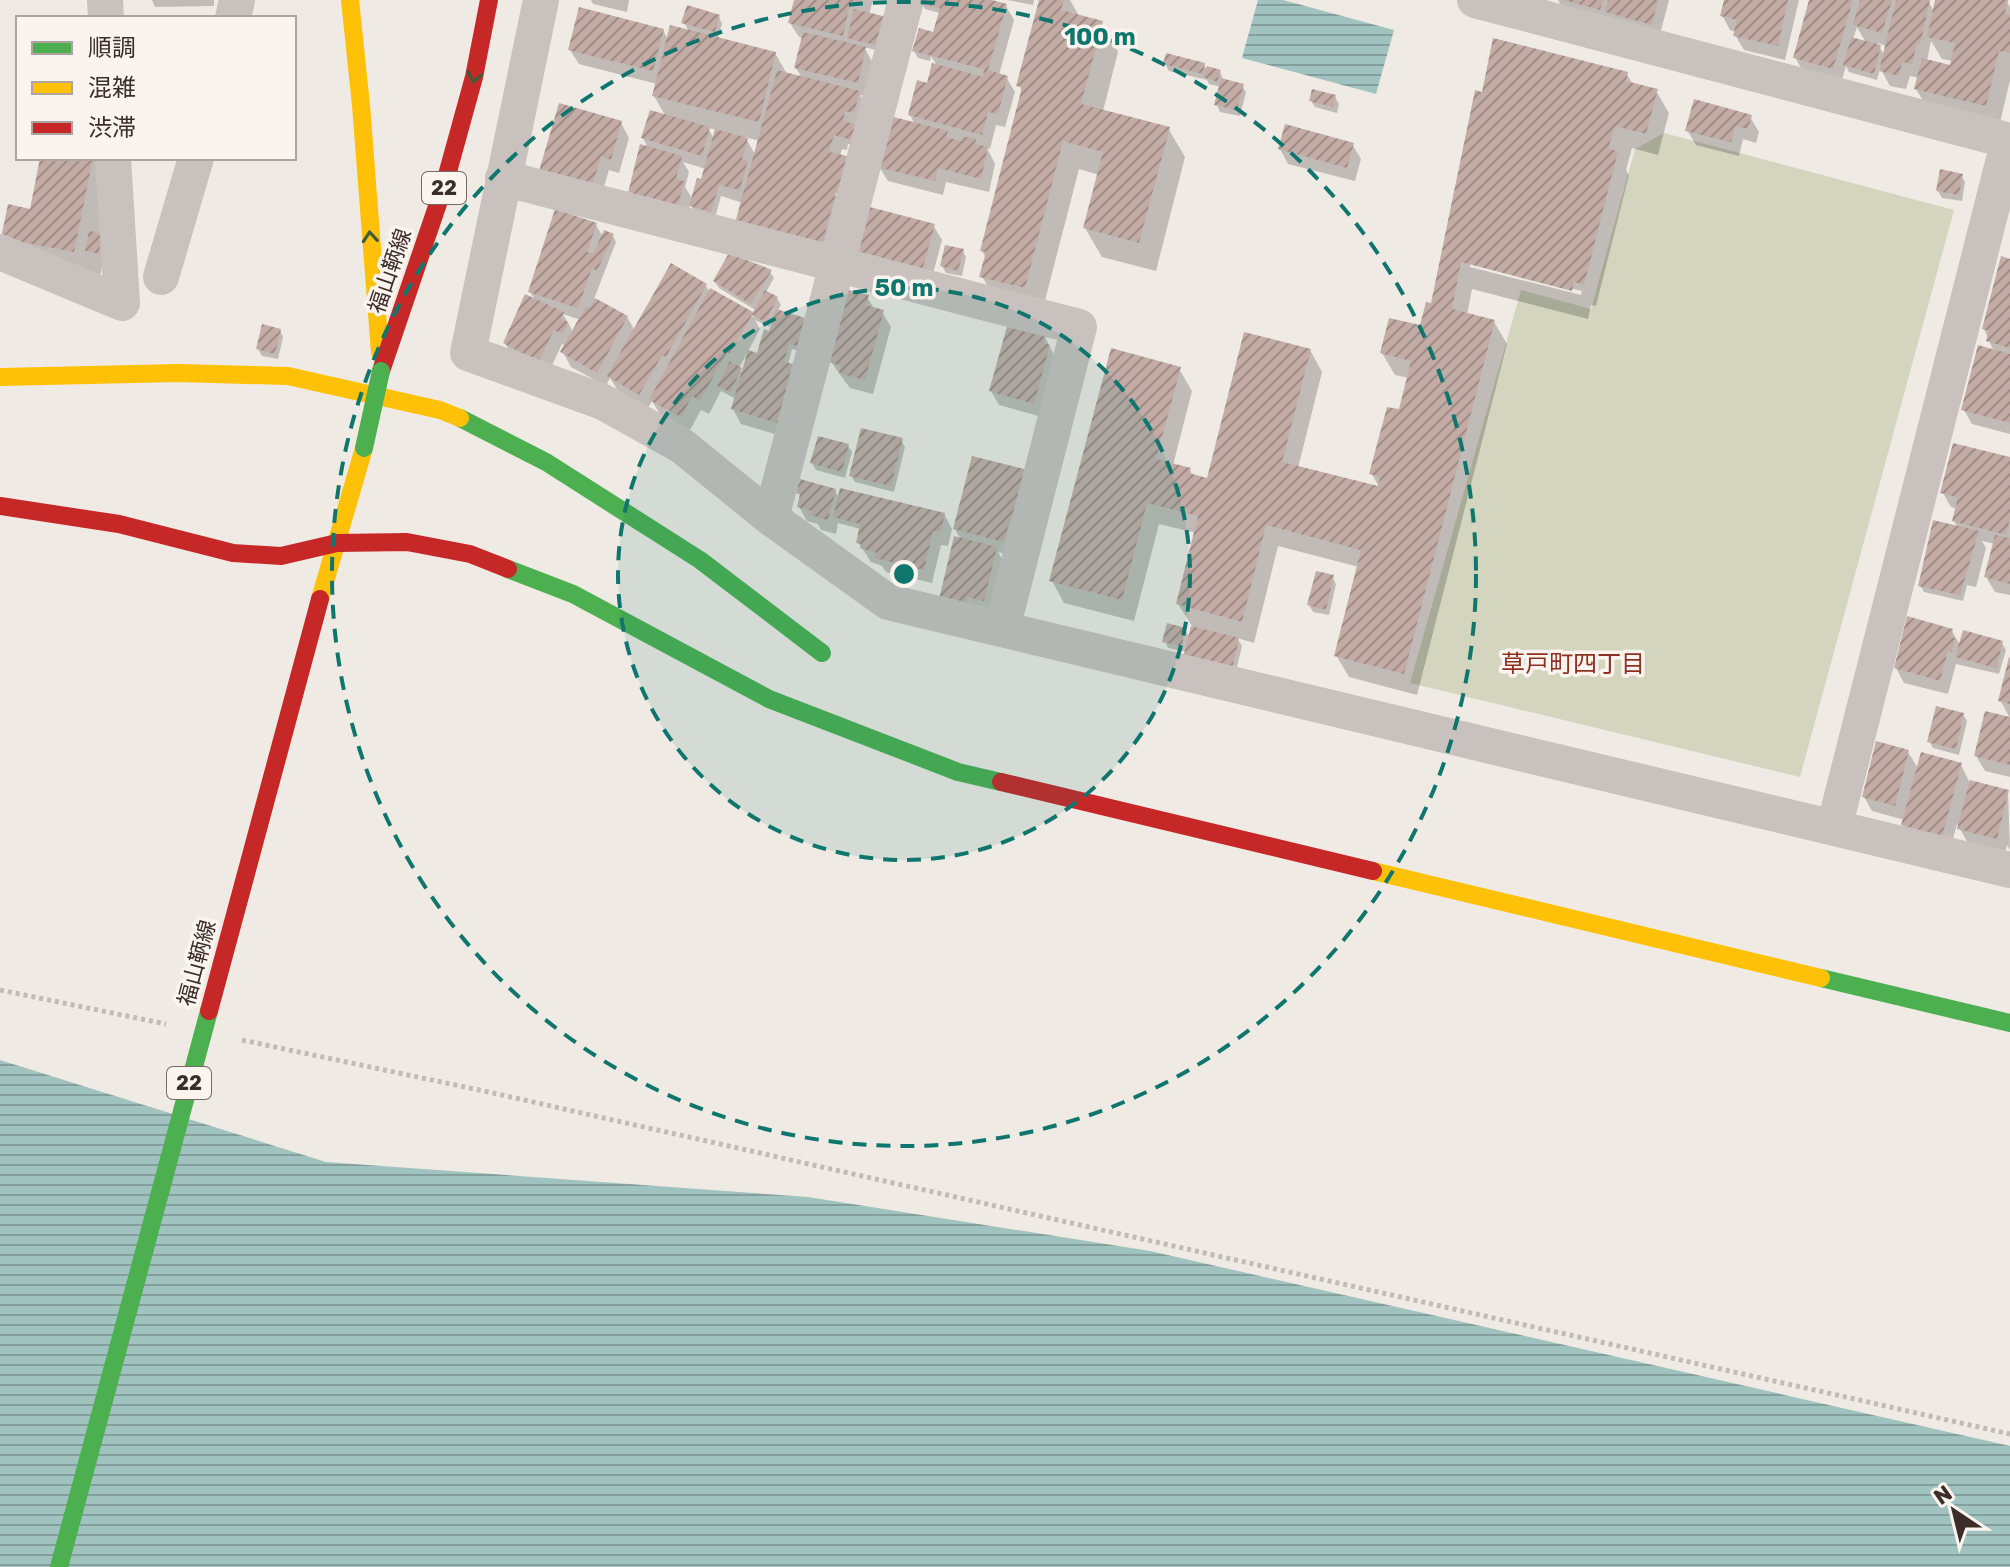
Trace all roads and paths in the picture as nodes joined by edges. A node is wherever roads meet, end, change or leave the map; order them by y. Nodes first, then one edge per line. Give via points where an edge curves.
1 (489, 0) edge
2 (541, 0) edge
3 (906, 0) edge
4 (1475, 0) edge
5 (350, 2) edge
6 (2010, 142) edge
7 (113, 160) edge
8 (195, 160) edge
9 (503, 178) junction
10 (0, 252) edge
11 (838, 265) junction
12 (161, 277) dead end
13 (381, 371) junction
14 (0, 377) edge
15 (0, 506) edge
16 (771, 518) junction
17 (337, 543) junction
18 (1002, 629) junction
19 (822, 653) dead end
20 (1834, 828) junction
21 (2010, 870) edge
22 (0, 990) edge
23 (2010, 1023) edge
24 (172, 1026) dead end
25 (234, 1039) dead end
26 (2010, 1434) edge
27 (59, 1567) edge

1 -> 13 street, 福山鞆線 / 22 via 444,186
2 - 9 street
3 - 11 street
4 - 6 street
13 -> 5 street, 福山鞆線 / 22
6 - 20 street
7 - 10 street via 122,303
8 - 12 street
9 - 11 street
9 - 16 street via 468,353 603,402 682,446
11 - 16 street
11 - 18 street via 1079,327
13 - 17 street, 福山鞆線 / 22, bridge
14 - 19 street via 288,376 440,410 546,462 700,560
15 - 17 street via 119,524 233,553 281,556
16 - 18 street via 888,602
17 - 23 street via 407,542 470,554 573,594 769,699 958,772
17 - 27 street, 福山鞆線 / 22, bridge
18 - 20 street
20 - 21 street
22 - 24 path
25 - 26 path

